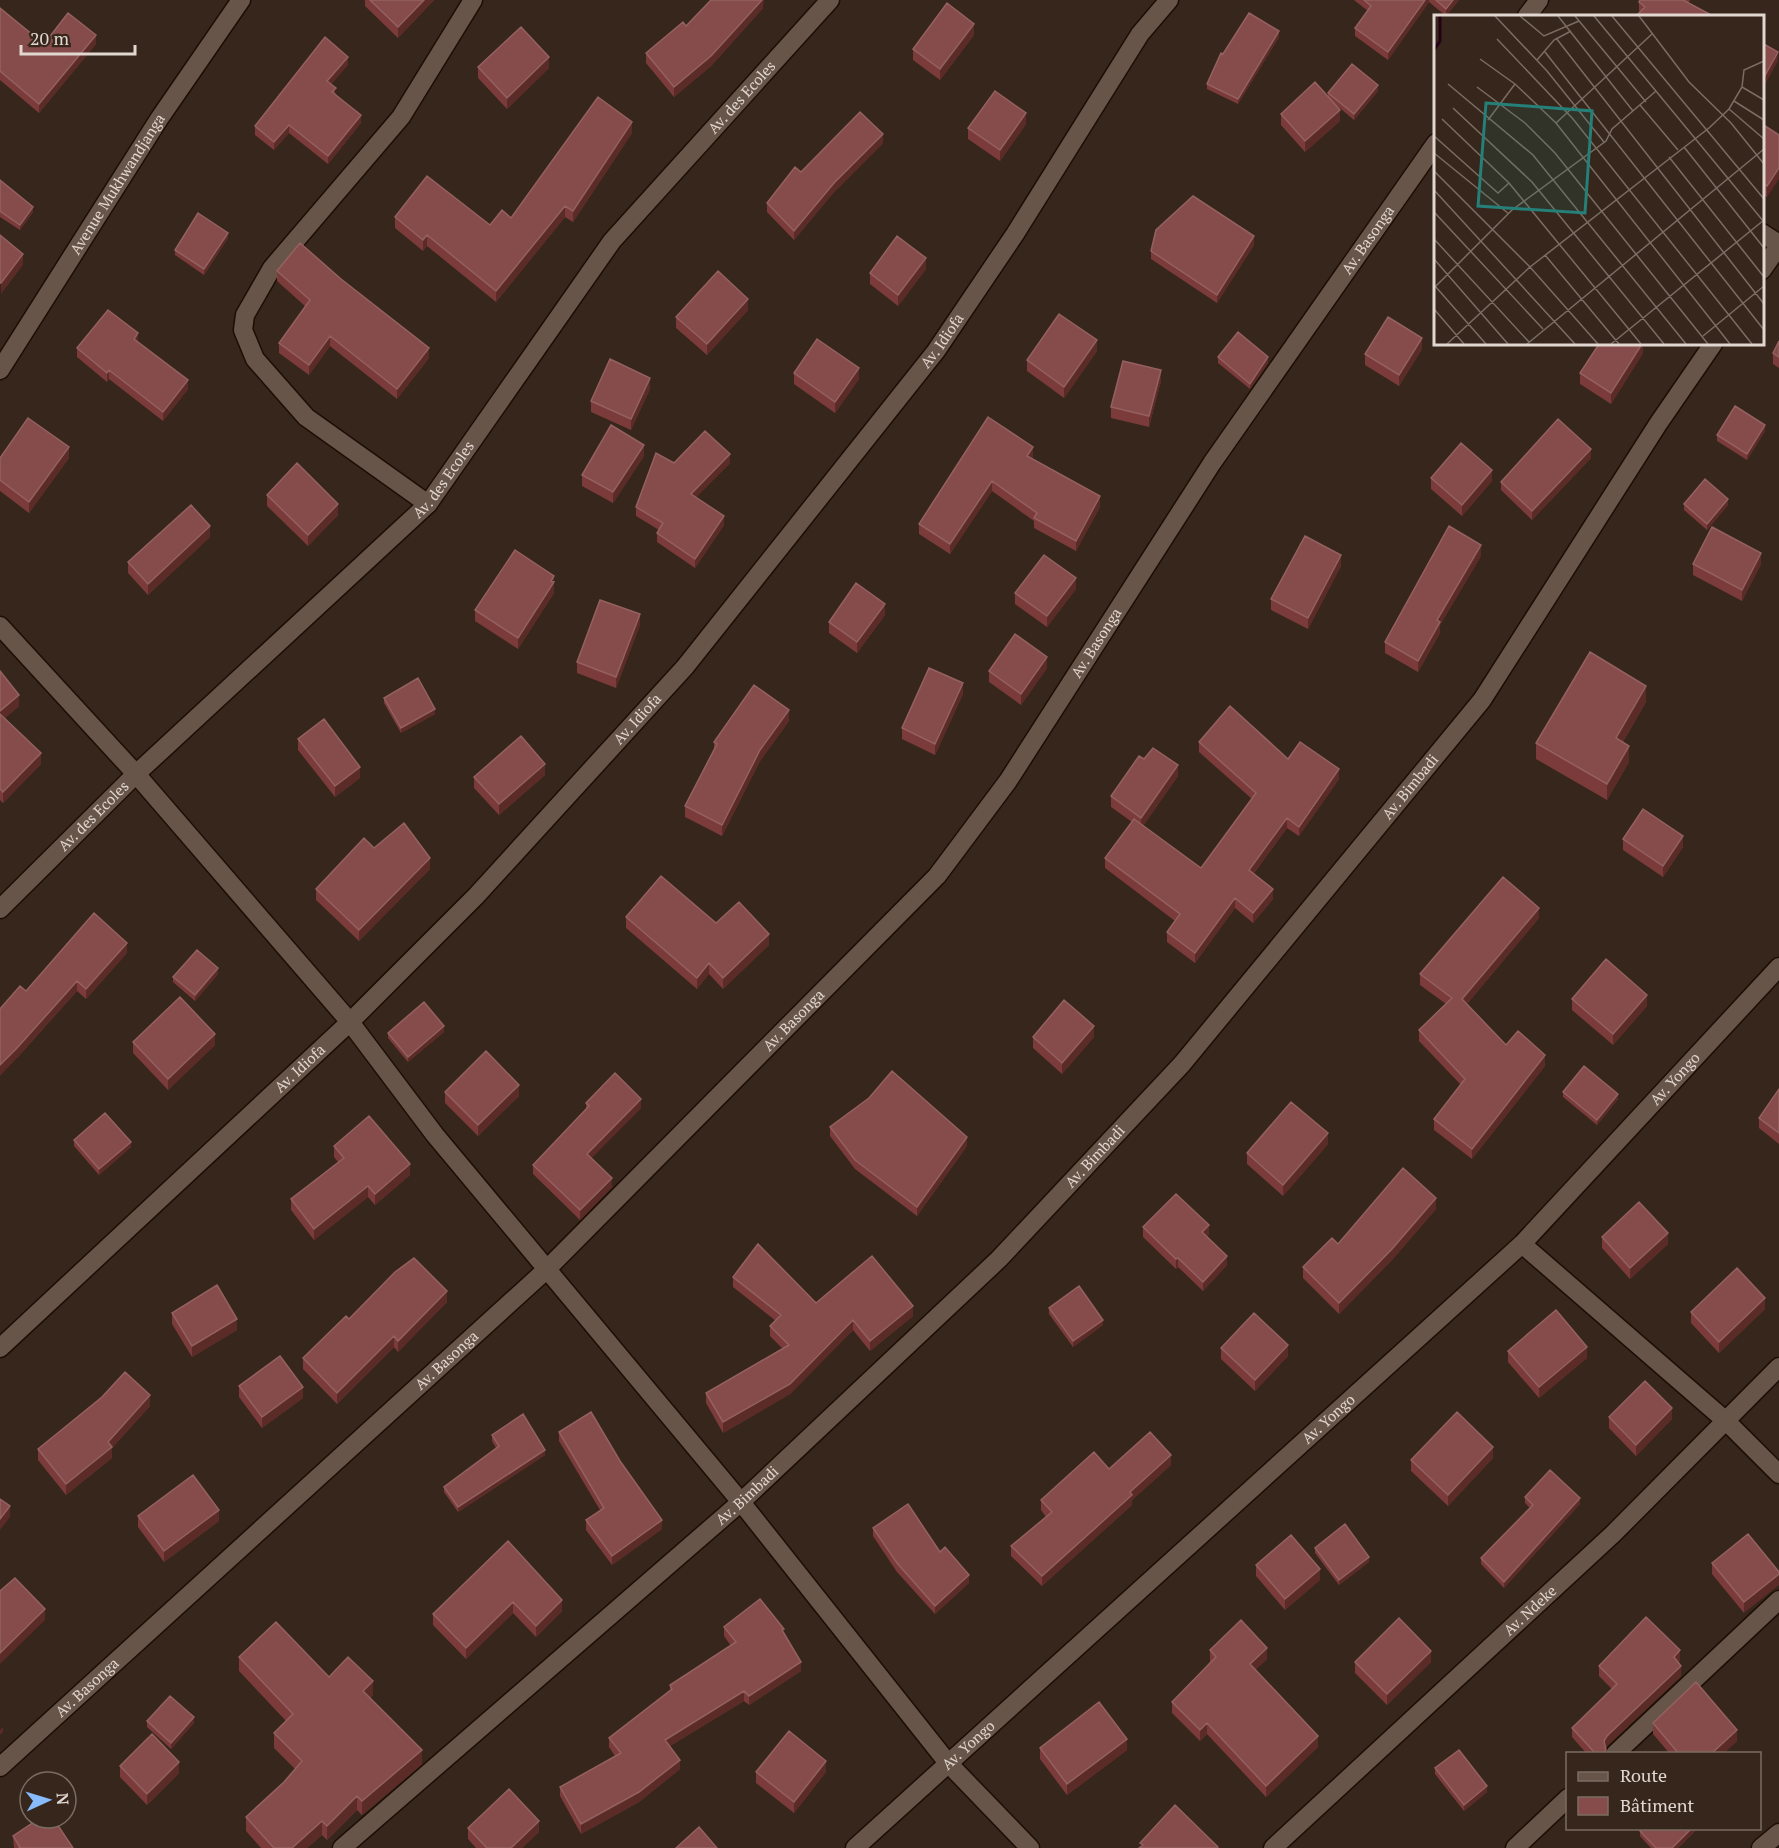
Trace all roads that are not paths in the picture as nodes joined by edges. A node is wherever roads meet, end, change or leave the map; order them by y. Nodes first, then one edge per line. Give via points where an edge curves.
1 (241, 0) edge
2 (472, 0) edge
3 (830, 0) edge
4 (1169, 0) edge
5 (1539, 0) edge
6 (1528, 15) edge
7 (1434, 146) edge
8 (1764, 234) edge
9 (1779, 245) edge
10 (1764, 267) edge
11 (1712, 345) edge
12 (0, 370) edge
13 (428, 504) junction
14 (0, 626) edge
15 (135, 774) junction
16 (0, 909) edge
17 (1779, 967) edge
18 (350, 1022) junction
19 (1522, 1244) junction
20 (546, 1270) junction
21 (0, 1348) edge
22 (1779, 1367) edge
23 (1726, 1421) junction
24 (1779, 1474) edge
25 (741, 1502) junction
26 (1779, 1600) edge
27 (1617, 1752) edge
28 (948, 1763) junction
29 (0, 1767) edge
30 (1566, 1800) edge
31 (1779, 1833) edge
32 (342, 1848) edge
33 (855, 1848) edge
34 (1030, 1848) edge
35 (1272, 1848) edge
36 (1515, 1848) edge
37 (1761, 1848) edge

1 - 12 street, Avenue Mukhwandjanga via 159,119
2 - 13 street via 401,117 272,268 244,315 243,330 255,359 306,417
3 - 13 street, Av. des Ecoles via 612,241
4 - 18 street, Av. Idiofa via 1140,34 1015,234 936,351 685,667 476,897
5 - 6 street
7 - 20 street, Av. Basonga via 1212,463 1008,782 937,876
8 - 9 street
9 - 10 street
11 - 25 street, Av. Bimbadi via 1482,700 1182,1064 999,1259
13 - 15 street, Av. des Ecoles
14 - 15 street
15 - 16 street, Av. des Ecoles
15 - 18 street
17 - 19 street, Av. Yongo
18 - 20 street via 435,1135
18 - 21 street, Av. Idiofa
19 - 23 street
19 - 28 street, Av. Yongo
20 - 25 street
20 - 29 street, Av. Basonga
22 - 23 street, Av. Ndeke
23 - 24 street
23 - 35 street, Av. Ndeke via 1613,1534
25 - 28 street
25 - 32 street, Av. Bimbadi
26 - 27 street
28 - 33 street, Av. Yongo
28 - 34 street
30 - 36 street
31 - 37 street

